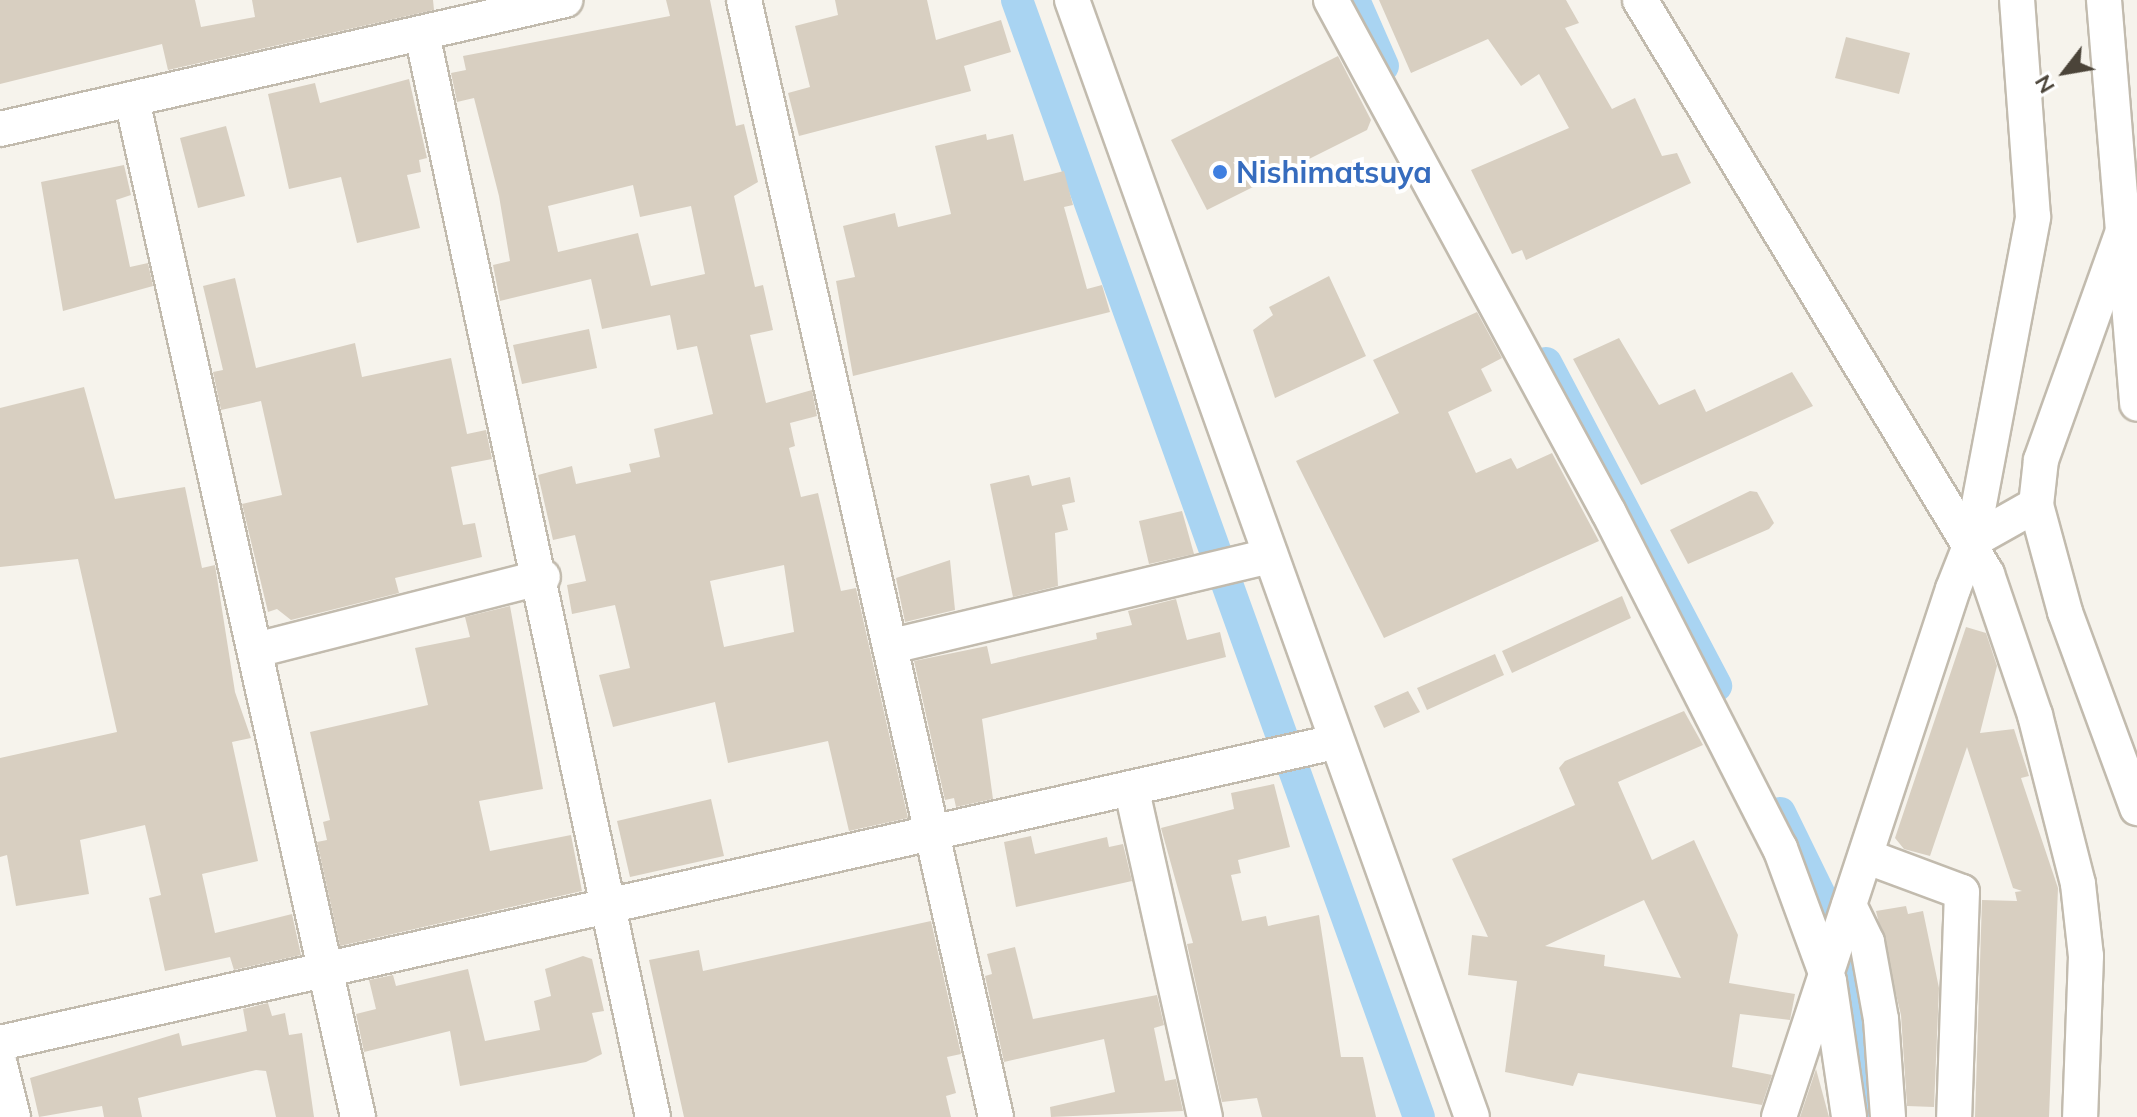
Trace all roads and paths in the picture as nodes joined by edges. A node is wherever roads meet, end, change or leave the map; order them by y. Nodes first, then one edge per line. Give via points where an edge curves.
1 (565, 0) edge
2 (744, 0) edge
3 (1072, 0) edge
4 (1331, 0) edge
5 (1640, 0) edge
6 (2017, 0) edge
7 (2104, 0) edge
8 (422, 34) junction
9 (132, 100) junction
10 (0, 129) edge
11 (2123, 231) junction
12 (2137, 404) edge
13 (2036, 505) junction
14 (1972, 541) junction
15 (1270, 556) junction
16 (543, 577) junction
17 (892, 646) junction
18 (256, 650) junction
19 (1335, 742) junction
20 (1132, 791) junction
21 (2137, 808) edge
22 (932, 833) junction
23 (1868, 857) junction
24 (607, 909) junction
25 (1847, 913) junction
26 (325, 975) junction
27 (1831, 975) junction
28 (0, 1043) edge
29 (0, 1065) edge
30 (13, 1117) edge
31 (358, 1117) edge
32 (653, 1117) edge
33 (996, 1117) edge
34 (1205, 1117) edge
35 (1472, 1117) edge
36 (1779, 1117) edge
37 (1849, 1117) edge
38 (1888, 1117) edge
39 (1954, 1117) edge
40 (2080, 1117) edge

1 - 8 street
2 - 17 street
3 - 15 street
4 - 27 street via 1645,582 1780,848
5 - 14 street via 1920,469
6 - 14 street via 2033,217
7 - 11 street
8 - 9 street
8 - 16 street
9 - 10 street
9 - 18 street
11 - 12 street
11 - 13 street via 2041,460
13 - 14 street
13 - 21 street via 2065,612
14 - 23 street
14 - 40 street via 2035,715 2078,884 2086,956
15 - 17 street
15 - 19 street
16 - 18 street
16 - 24 street
17 - 22 street
18 - 26 street
19 - 20 street
19 - 35 street
20 - 22 street
20 - 34 street
22 - 24 street
22 - 33 street
23 - 25 street
23 - 39 street via 1962,892
24 - 26 street
24 - 32 street
25 - 27 street
25 - 38 street via 1873,973
26 - 28 street
26 - 31 street
27 - 36 street
27 - 37 street
29 - 30 street

